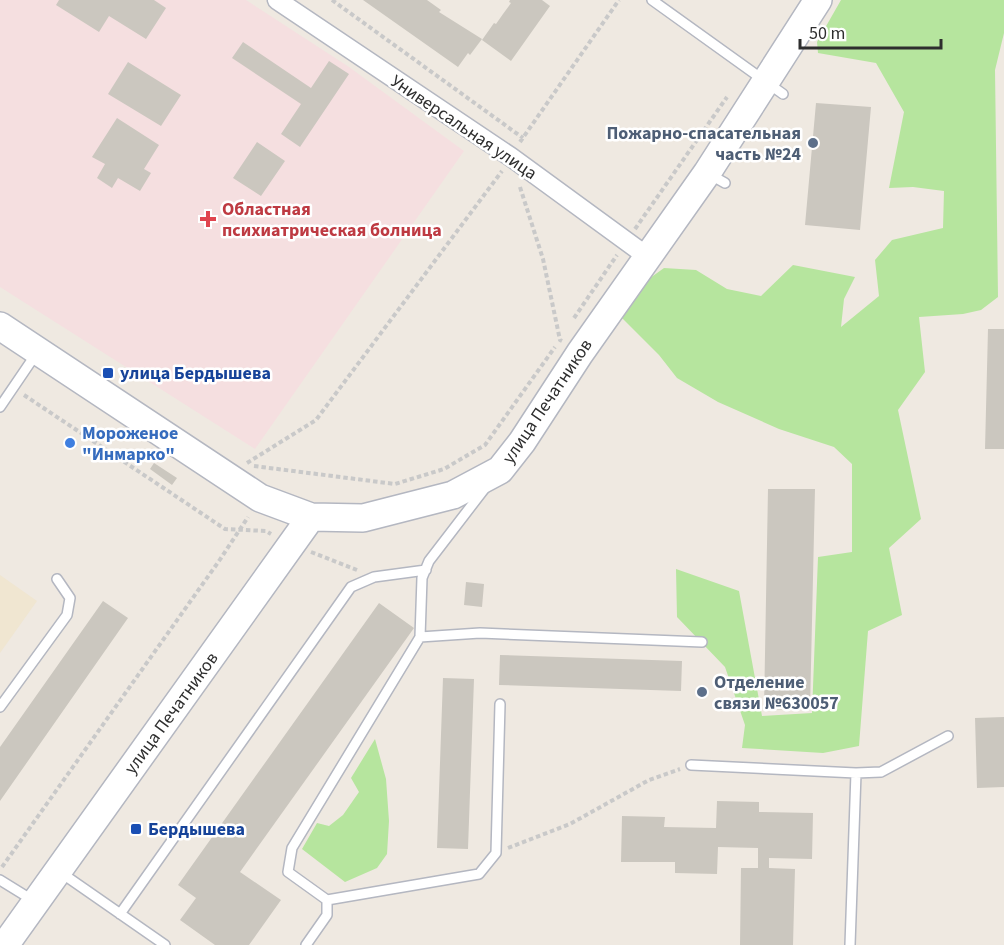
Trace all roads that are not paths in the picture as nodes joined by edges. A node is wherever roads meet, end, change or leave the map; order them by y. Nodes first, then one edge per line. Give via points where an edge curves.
1 (277, 0) edge
2 (652, 0) edge
3 (818, 0) edge
4 (765, 82) junction
5 (638, 249) junction
6 (0, 326) edge
7 (38, 352) junction
8 (7, 391) edge
9 (0, 407) edge
10 (500, 470) junction
11 (311, 517) junction
12 (426, 570) junction
13 (57, 579) dead end
14 (420, 637) junction
15 (702, 642) dead end
16 (500, 704) dead end
17 (0, 707) edge
18 (948, 736) dead end
19 (691, 765) road end
20 (856, 773) junction
21 (58, 870) junction
22 (0, 880) edge
23 (327, 900) junction
24 (35, 902) junction
25 (120, 914) junction
26 (5, 945) edge
27 (165, 945) edge
28 (306, 945) edge
29 (850, 945) edge

1 - 5 street, Универсальная улица
2 - 4 lane
3 - 4 street, улица Печатников
4 - 5 street, улица Печатников via 716,178
5 - 10 street, улица Печатников via 570,346 522,442
6 - 7 street
7 - 8 lane
7 - 11 street via 260,498
8 - 9 lane
10 - 11 street, улица Печатников via 453,495 413,507 363,518
10 - 12 lane
11 - 21 street, улица Печатников
12 - 14 lane via 422,578
12 - 25 lane via 375,577 351,587
13 - 17 lane via 70,598 67,615
14 - 15 lane via 480,633
14 - 23 lane via 292,848 288,872
16 - 23 lane via 496,853 479,874
18 - 20 lane via 881,772
19 - 20 lane
20 - 29 lane
21 - 24 street, улица Печатников
21 - 25 lane
22 - 24 lane
23 - 28 lane via 327,915
24 - 26 street, улица Печатников
25 - 27 lane

